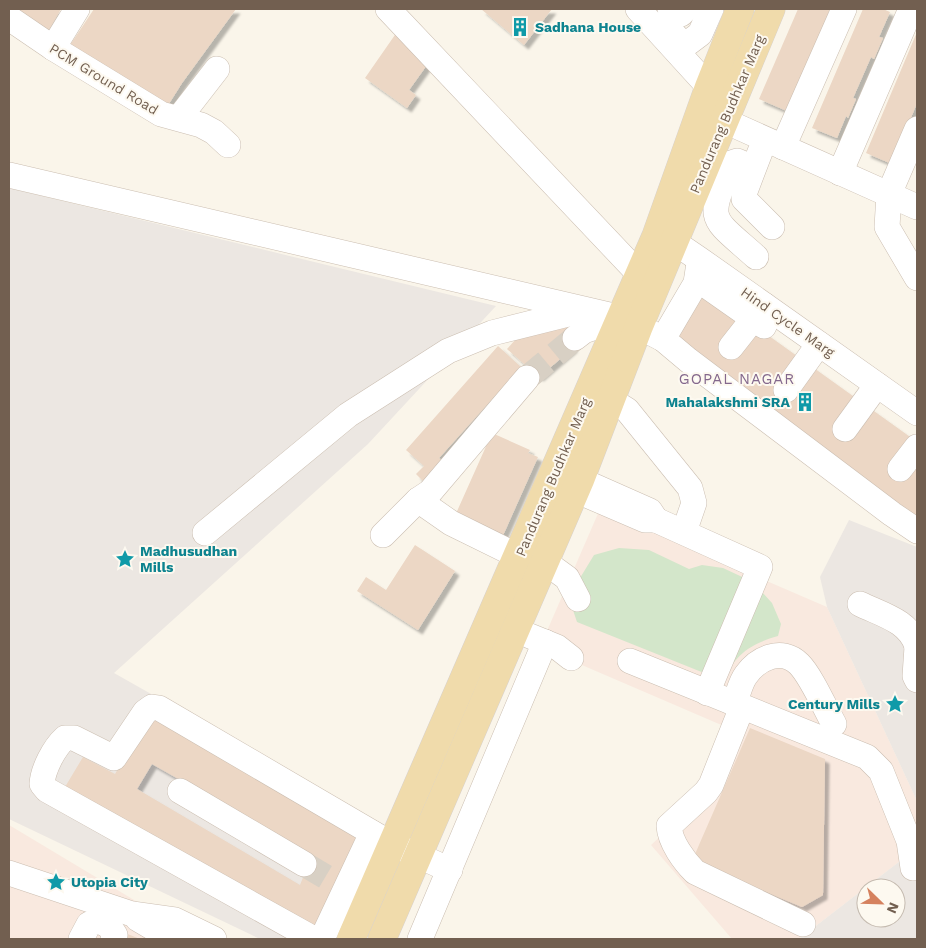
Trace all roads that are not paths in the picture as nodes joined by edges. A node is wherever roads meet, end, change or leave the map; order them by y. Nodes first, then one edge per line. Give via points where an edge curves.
1 (77, 9) edge
2 (388, 9) edge
3 (638, 9) edge
4 (652, 9) edge
5 (670, 9) edge
6 (686, 9) edge
7 (711, 9) edge
8 (740, 9) edge
9 (771, 9) edge
10 (844, 9) edge
11 (911, 9) edge
12 (9, 18) edge
13 (53, 48) junction
14 (216, 69) dead end
15 (709, 87) junction
16 (179, 118) junction
17 (725, 121) junction
18 (917, 129) edge
19 (774, 143) junction
20 (228, 145) dead end
21 (753, 168) junction
22 (840, 172) junction
23 (9, 175) edge
24 (889, 194) junction
25 (917, 207) edge
26 (772, 227) dead end
27 (665, 239) junction
28 (756, 257) dead end
29 (698, 269) junction
30 (640, 275) junction
31 (917, 278) edge
32 (588, 310) junction
33 (758, 312) junction
34 (630, 322) junction
35 (575, 338) tunnel mouth
36 (663, 338) junction
37 (731, 347) dead end
38 (814, 350) junction
39 (527, 378) tunnel mouth
40 (786, 390) dead end
41 (873, 391) junction
42 (610, 400) junction
43 (917, 413) edge
44 (845, 428) dead end
45 (917, 432) edge
46 (917, 447) edge
47 (900, 469) dead end
48 (578, 485) junction
49 (418, 500) junction
50 (917, 531) edge
51 (205, 532) dead end
52 (684, 532) junction
53 (383, 535) dead end
54 (518, 556) junction
55 (545, 562) junction
56 (578, 599) dead end
57 (860, 604) dead end
58 (516, 630) junction
59 (545, 642) junction
60 (917, 646) edge
61 (571, 658) dead end
62 (630, 661) dead end
63 (917, 680) edge
64 (707, 694) junction
65 (738, 705) junction
66 (834, 724) dead end
67 (458, 766) junction
68 (487, 779) junction
69 (180, 791) dead end
70 (382, 839) junction
71 (419, 856) junction
72 (304, 864) tunnel mouth
73 (913, 868) dead end
74 (450, 870) junction
75 (9, 873) edge
76 (352, 892) junction
77 (115, 921) edge
78 (803, 924) dead end
79 (81, 939) edge
80 (172, 939) edge
81 (214, 939) edge
82 (314, 939) edge
83 (322, 939) edge
84 (351, 939) edge
85 (382, 939) edge
86 (420, 939) edge

1 - 13 street
2 - 30 street
3 - 15 street
4 - 7 street via 673,35 688,44 700,34
5 - 6 street via 681,14
8 - 15 main road, Pandurang Budhkar Marg
9 - 17 main road, Pandurang Budhkar Marg
10 - 19 street
11 - 22 street
12 - 13 street, PCM Ground Road
13 - 16 street, PCM Ground Road via 160,114
14 - 16 street
15 - 27 main road, Pandurang Budhkar Marg
16 - 20 street, PCM Ground Road via 214,132
17 - 19 street
17 - 27 main road, Pandurang Budhkar Marg
18 - 24 street
19 - 21 street
19 - 22 street
21 - 26 street via 744,199
21 - 28 street via 737,161 731,163 715,203 715,211 720,225
22 - 24 street
23 - 32 street
24 - 25 street
24 - 31 street via 887,227
27 - 29 street, Hind Cycle Marg
27 - 30 main road, Pandurang Budhkar Marg
27 - 34 main road, Pandurang Budhkar Marg
29 - 33 street, Hind Cycle Marg
29 - 36 street
30 - 34 main road, Pandurang Budhkar Marg
32 - 34 street
32 - 51 street via 492,333 448,351 348,414
33 - 37 street
33 - 38 street, Hind Cycle Marg
34 - 35 street via 584,331
34 - 36 street
34 - 42 main road, Pandurang Budhkar Marg
34 - 54 main road, Pandurang Budhkar Marg
36 - 50 street via 702,371
38 - 40 street
38 - 41 street, Hind Cycle Marg
39 - 49 street via 430,492
41 - 43 street, Hind Cycle Marg
41 - 44 street
41 - 45 street
42 - 48 main road, Pandurang Budhkar Marg
42 - 52 street via 627,410 690,488 694,503
46 - 47 street
48 - 52 street via 650,511 656,520
48 - 55 main road, Pandurang Budhkar Marg
49 - 53 street
49 - 54 street via 451,523
52 - 64 street via 760,567
54 - 70 main road, Pandurang Budhkar Marg
55 - 56 street via 567,578
55 - 58 main road, Pandurang Budhkar Marg
57 - 60 street via 900,623 912,633
58 - 59 street
58 - 67 main road, Pandurang Budhkar Marg
59 - 61 street
59 - 68 street
60 - 63 street
62 - 64 street
64 - 65 street
65 - 66 street via 746,676 760,662 777,655 798,663
65 - 73 street via 868,757 882,771 909,841
65 - 78 street via 711,785 669,826 670,834 695,872
67 - 68 street
67 - 71 main road, Pandurang Budhkar Marg
68 - 74 street
69 - 72 street
70 - 71 street
70 - 76 main road, Pandurang Budhkar Marg
70 - 82 street via 159,708 152,707 145,712 114,758 74,738 65,738 59,744 43,777 42,784 47,790
71 - 74 street
71 - 85 main road, Pandurang Budhkar Marg
74 - 86 street
75 - 77 street
76 - 83 street
76 - 84 main road, Pandurang Budhkar Marg
77 - 79 street via 88,924
77 - 80 street
77 - 81 street via 175,920

